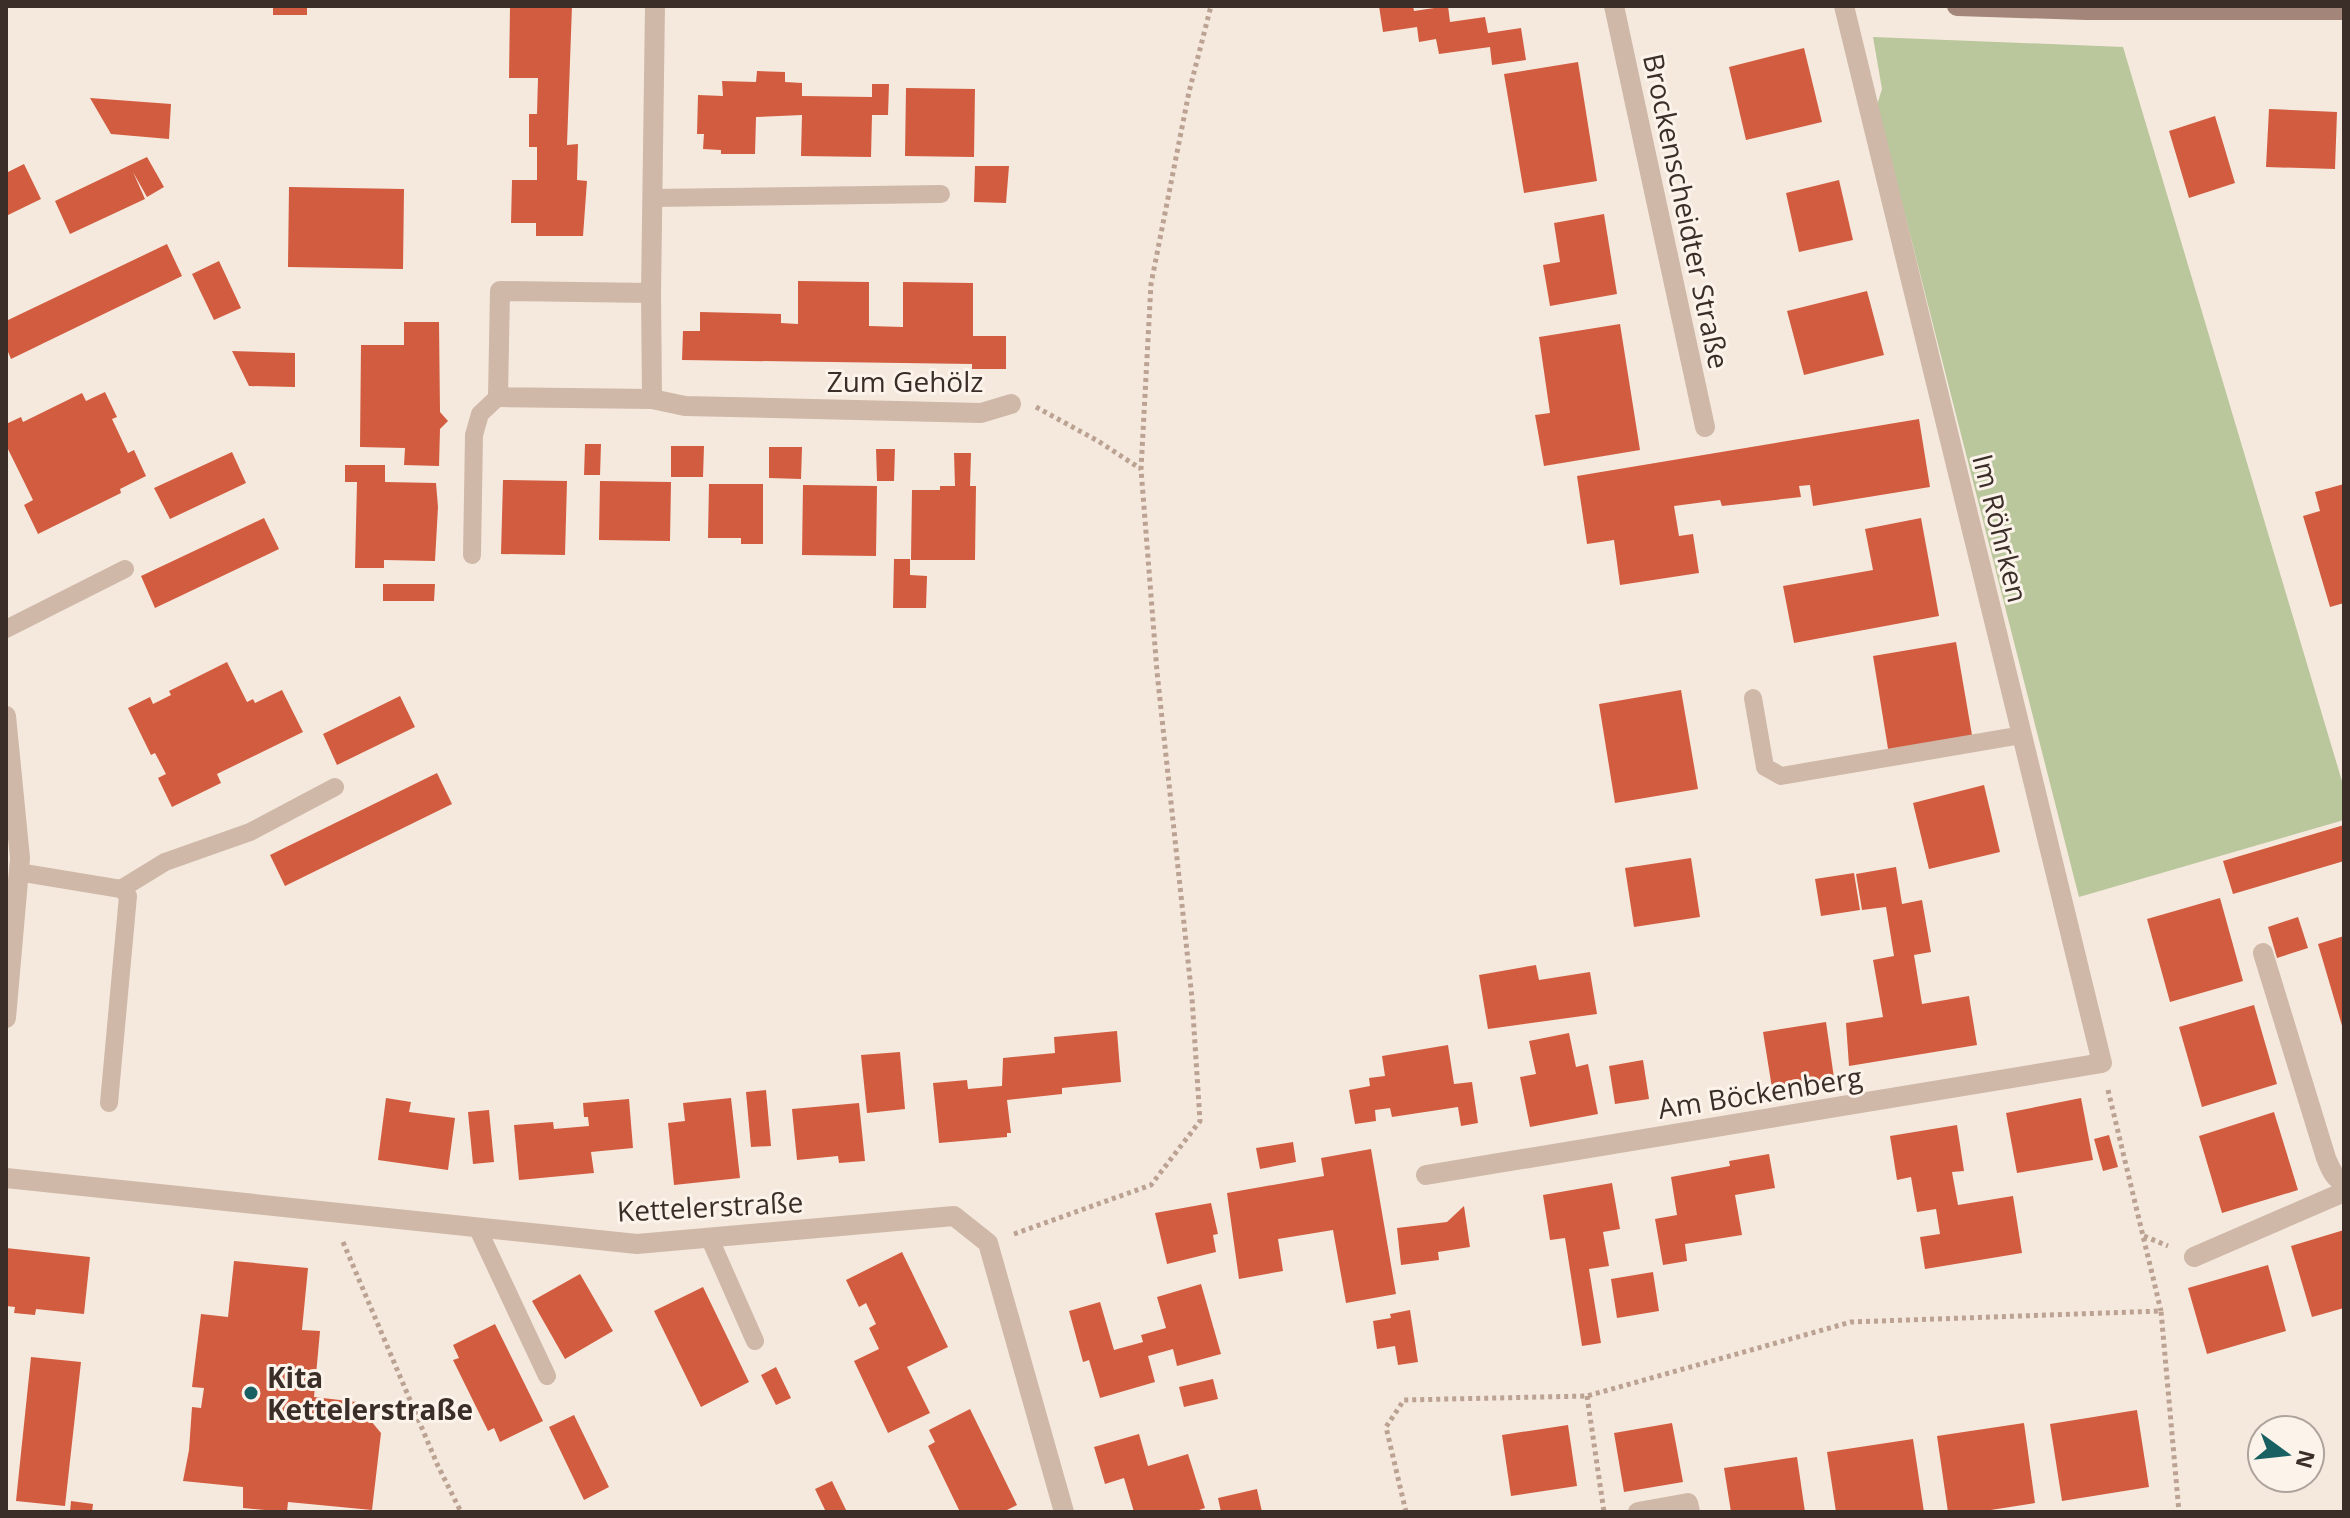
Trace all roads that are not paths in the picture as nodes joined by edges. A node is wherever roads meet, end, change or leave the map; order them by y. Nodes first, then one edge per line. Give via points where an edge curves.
1 (655, 6) edge
2 (1614, 6) edge
3 (1844, 6) edge
4 (1957, 6) edge
5 (2312, 8) edge
6 (2344, 10) edge
7 (941, 194) dead end
8 (652, 198) junction
9 (651, 293) junction
10 (498, 397) junction
11 (652, 399) junction
12 (1011, 404) road end
13 (1705, 427) dead end
14 (472, 555) dead end
15 (125, 569) dead end
16 (6, 629) edge
17 (1753, 698) dead end
18 (6, 716) edge
19 (2022, 735) junction
20 (335, 787) dead end
21 (18, 872) junction
22 (121, 889) junction
23 (2263, 953) dead end
24 (6, 1018) edge
25 (2102, 1063) joint
26 (109, 1103) dead end
27 (1426, 1175) dead end
28 (6, 1178) edge
29 (2344, 1182) edge
30 (2344, 1192) edge
31 (477, 1227) junction
32 (709, 1237) junction
33 (2194, 1257) dead end
34 (755, 1341) dead end
35 (547, 1376) dead end
36 (1064, 1512) edge
37 (1638, 1512) edge
38 (1690, 1512) edge

1 - 8 street
2 - 13 street, Brockenscheidter Straße
3 - 19 street, Im Röhrken
4 - 5 street
5 - 6 street
7 - 8 lane
8 - 9 street
9 - 10 street via 500,291
9 - 11 street
10 - 11 street, Zum Gehölz
10 - 14 lane via 480,414 474,435
11 - 12 street, Zum Gehölz via 685,406 981,413
15 - 16 lane
17 - 19 lane via 1765,767 1781,776
18 - 21 street
19 - 25 street, Im Röhrken
20 - 22 lane via 250,832 165,862
21 - 22 lane
21 - 24 street
22 - 26 lane via 128,896
23 - 29 street via 2326,1158
25 - 27 street, Am Böckenberg
28 - 31 street, Kettelerstraße
30 - 33 street
31 - 32 street, Kettelerstraße via 637,1244
31 - 35 lane
32 - 34 lane
32 - 36 street, Kettelerstraße via 954,1216 988,1243
37 - 38 street via 1688,1503

